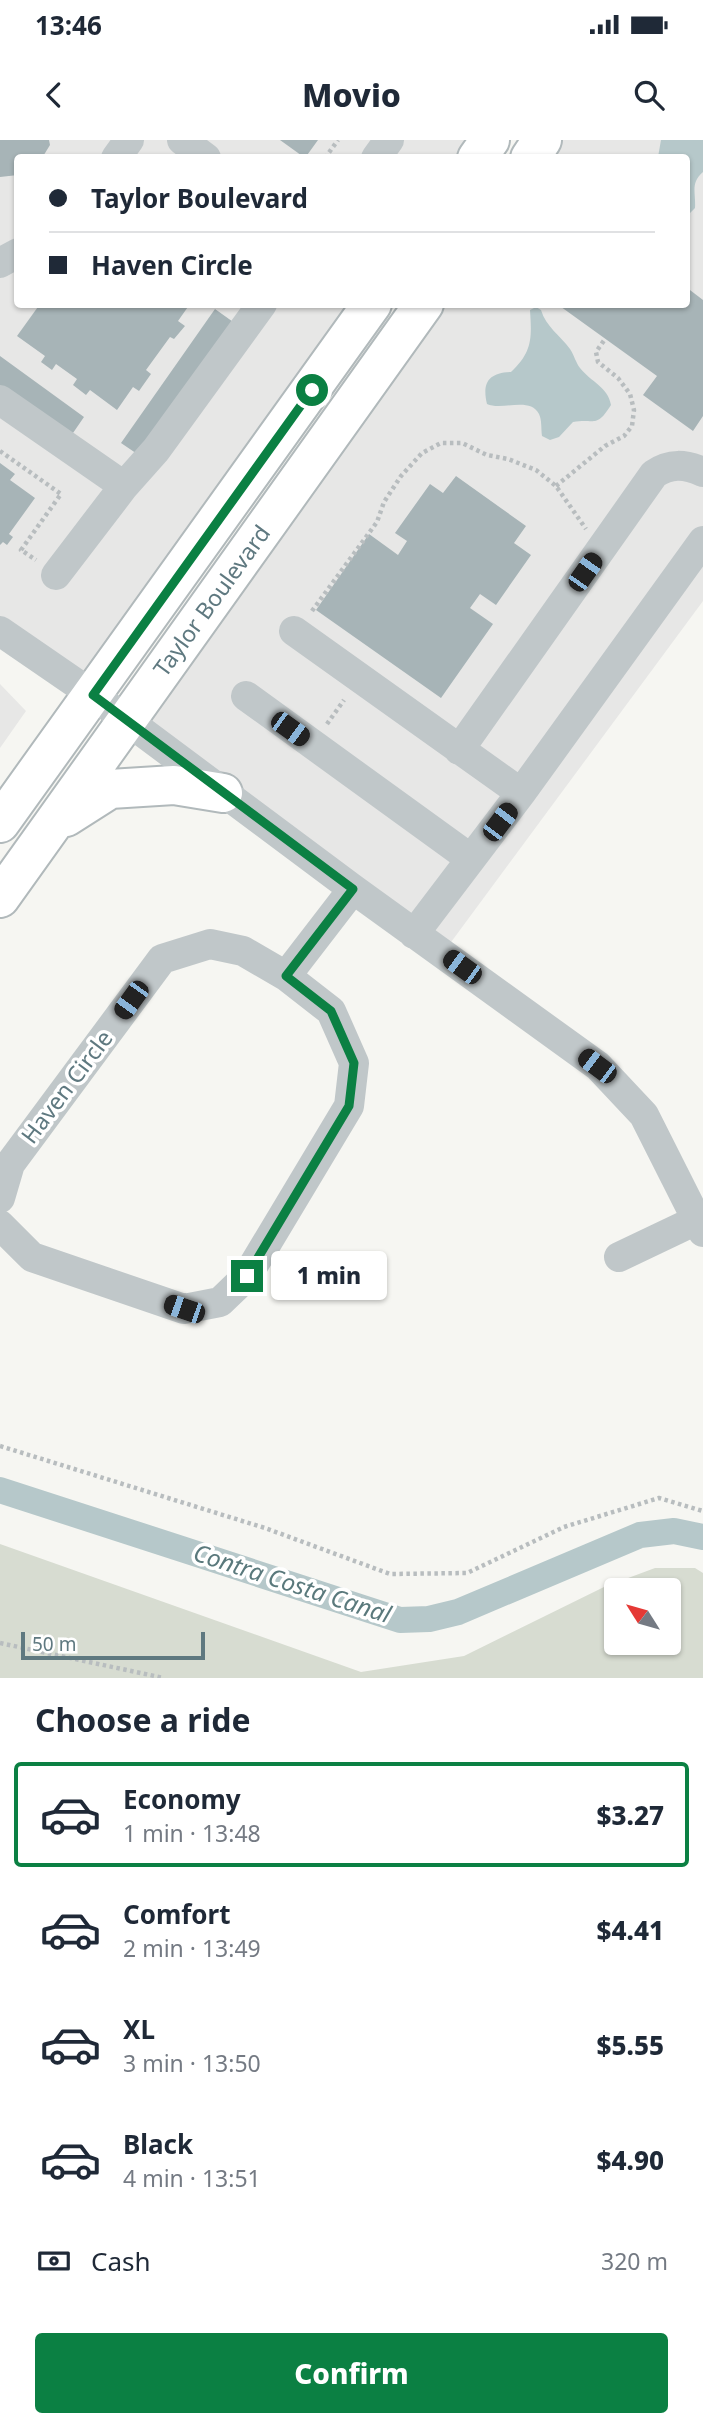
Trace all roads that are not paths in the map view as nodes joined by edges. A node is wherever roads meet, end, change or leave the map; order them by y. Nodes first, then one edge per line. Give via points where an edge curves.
1 (182, 140) edge
2 (201, 154) edge
3 (259, 308) edge
4 (369, 308) edge
5 (422, 308) edge
6 (0, 400) edge
7 (703, 472) edge
8 (124, 486) junction
9 (703, 541) edge
10 (56, 575) road end
11 (0, 631) edge
12 (294, 631) road end
13 (93, 695) junction
14 (246, 696) dead end
15 (128, 720) junction
16 (459, 750) junction
17 (223, 793) junction
18 (521, 793) junction
19 (0, 823) edge
20 (53, 825) junction
21 (471, 859) junction
22 (353, 889) junction
23 (0, 898) edge
24 (415, 934) junction
25 (286, 976) junction
26 (0, 1198) edge
27 (701, 1223) edge
28 (0, 1225) edge
29 (618, 1257) dead end

1 - 2 street
3 - 8 street via 156,450
4 - 13 main road, Taylor Boulevard
5 - 15 main road, Taylor Boulevard
6 - 8 street
7 - 16 street via 690,466 666,466 654,474
8 - 10 street
9 - 18 street
11 - 13 street
12 - 16 street
13 - 15 street
13 - 19 main road, Taylor Boulevard
14 - 21 street
15 - 17 street
15 - 20 main road, Taylor Boulevard
16 - 18 street
17 - 20 main road via 174,785 110,789
17 - 22 street
18 - 21 street
20 - 23 main road, Taylor Boulevard
21 - 24 street
22 - 24 street
22 - 25 street
24 - 27 street via 597,1066 645,1115
25 - 26 street, Haven Circle via 243,951 210,944 162,959 10,1164
25 - 28 street, Haven Circle via 331,1011 354,1063 349,1106 247,1276 220,1302 184,1309 32,1257
27 - 29 street

